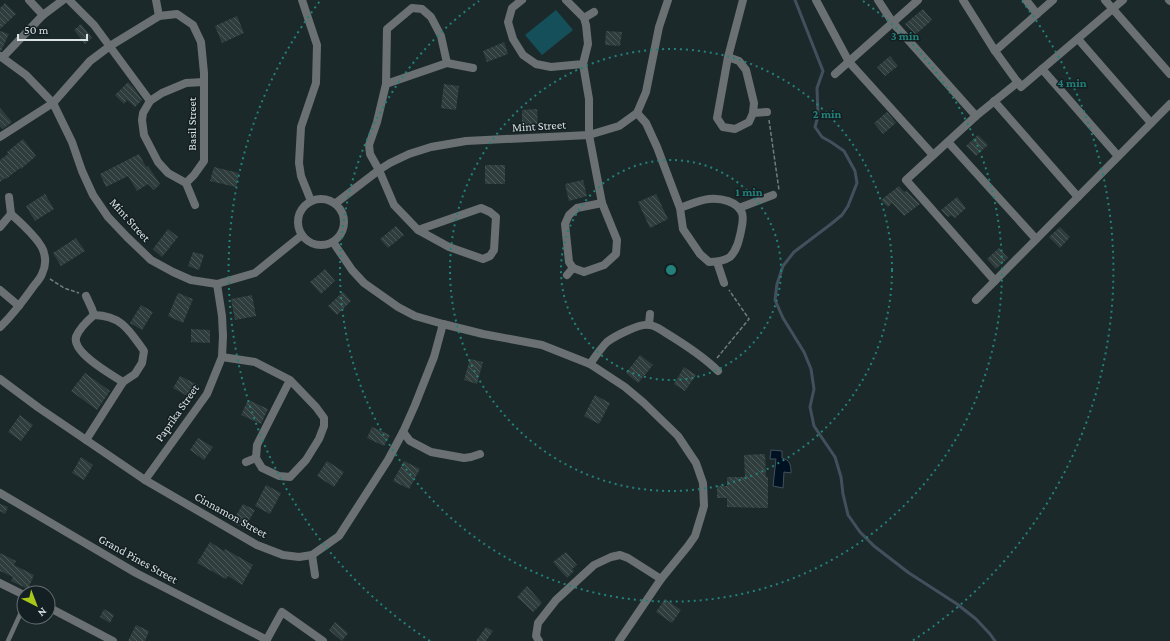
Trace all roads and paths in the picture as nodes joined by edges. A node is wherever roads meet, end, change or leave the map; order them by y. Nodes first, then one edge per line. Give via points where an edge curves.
1 (29, 0) edge
2 (63, 0) edge
3 (69, 0) edge
4 (156, 0) edge
5 (302, 0) edge
6 (522, 0) edge
7 (566, 0) edge
8 (668, 0) edge
9 (743, 0) edge
10 (816, 0) edge
11 (878, 0) edge
12 (918, 0) edge
13 (963, 0) edge
14 (1026, 0) edge
15 (1052, 0) edge
16 (1105, 0) edge
17 (1123, 0) edge
18 (1113, 9) junction
19 (594, 12) dead end
20 (1037, 14) junction
21 (43, 15) junction
22 (159, 16) junction
23 (584, 18) junction
24 (893, 23) junction
25 (1078, 39) junction
26 (110, 46) junction
27 (995, 51) junction
28 (1, 57) edge
29 (728, 57) junction
30 (849, 62) junction
31 (447, 64) junction
32 (583, 64) junction
33 (474, 68) dead end
34 (1042, 69) junction
35 (835, 74) dead end
36 (1170, 74) edge
37 (204, 82) junction
38 (1018, 82) junction
39 (386, 84) junction
40 (150, 101) junction
41 (994, 101) junction
42 (53, 103) junction
43 (1170, 104) edge
44 (767, 112) joint
45 (637, 113) junction
46 (753, 113) junction
47 (976, 116) junction
48 (1151, 123) junction
49 (589, 135) junction
50 (0, 137) edge
51 (948, 142) junction
52 (933, 155) junction
53 (1118, 156) junction
54 (379, 170) junction
55 (186, 183) junction
56 (773, 195) joint
57 (9, 197) dead end
58 (1078, 197) junction
59 (311, 201) junction
60 (336, 203) junction
61 (602, 203) junction
62 (195, 205) dead end
63 (680, 208) junction
64 (739, 208) junction
65 (11, 214) junction
66 (0, 227) edge
67 (418, 230) junction
68 (302, 235) junction
69 (1036, 239) junction
70 (333, 242) junction
71 (717, 262) junction
72 (573, 268) junction
73 (42, 275) junction
74 (567, 275) dead end
75 (995, 281) junction
76 (724, 283) joint
77 (217, 284) junction
78 (0, 290) edge
79 (86, 296) joint
80 (976, 300) dead end
81 (19, 306) junction
82 (650, 314) dead end
83 (94, 316) junction
84 (444, 324) junction
85 (649, 324) junction
86 (0, 327) edge
87 (222, 357) junction
88 (590, 364) junction
89 (711, 364) junction
90 (718, 371) dead end
91 (0, 379) edge
92 (290, 380) junction
93 (123, 382) junction
94 (403, 432) junction
95 (86, 440) junction
96 (480, 454) dead end
97 (256, 458) junction
98 (246, 462) dead end
99 (145, 480) junction
100 (0, 493) edge
101 (312, 555) junction
102 (314, 575) dead end
103 (661, 579) junction
104 (0, 583) edge
105 (16, 591) edge
106 (56, 612) edge
107 (16, 624) edge
108 (266, 640) edge
109 (8, 641) edge
110 (113, 641) edge
111 (323, 641) edge
112 (539, 641) edge
113 (619, 641) edge

1 - 21 street
2 - 21 street
3 - 26 street via 94,25
4 - 22 street
5 - 59 street via 317,45 316,83 301,127 299,163 301,176
6 - 32 street via 512,8 508,22 512,39 523,55 544,66
7 - 23 street
8 - 45 street via 659,27 646,92
9 - 29 street
10 - 30 street
11 - 24 street
12 - 24 street
13 - 27 street
14 - 20 street
15 - 20 street
16 - 18 street
17 - 18 street
18 - 25 street
18 - 36 street
19 - 23 street
20 - 27 street
21 - 28 street
22 - 26 street
22 - 37 street, Basil Street via 177,14 193,25 201,42
23 - 32 street via 588,44
24 - 30 street
24 - 47 street
25 - 34 street
25 - 48 street
26 - 40 street
26 - 42 street via 90,61
27 - 38 street
28 - 42 street, Mint Street via 26,75
29 - 46 street via 738,61 746,70 754,104
29 - 46 street via 718,118 723,127 735,129 749,122
30 - 35 street
30 - 52 street
31 - 33 street
31 - 39 street
31 - 39 street via 441,36 431,17 422,9 412,8 387,29
32 - 49 street via 589,99
34 - 38 street via 1021,87
34 - 53 street
37 - 40 street, Basil Street via 186,82
37 - 55 street, Basil Street via 204,161
38 - 41 street
39 - 54 street via 378,122 369,145 370,154
40 - 55 street via 142,120 147,142 158,162 168,173
41 - 47 street
41 - 58 street
42 - 50 street
42 - 77 street, Mint Street via 93,195 112,222 151,260 191,280
43 - 48 street
44 - 46 street
44 - 56 path via 780,190
45 - 49 street, Mint Street via 619,126
45 - 63 street via 646,123 657,147
47 - 51 street
48 - 53 street
49 - 54 street, Mint Street via 448,144 408,154
49 - 61 street
51 - 52 street
51 - 69 street
52 - 75 street via 906,180
53 - 58 street
54 - 60 street, Mint Street
54 - 67 street via 394,204
55 - 62 street
56 - 64 street
57 - 65 street
58 - 69 street
59 - 60 street via 324,198
59 - 68 street via 298,216
60 - 70 street via 341,208 345,223 343,231
61 - 72 street via 577,208 569,215 565,224 568,262
61 - 72 street via 617,240 616,254 604,265 584,272
63 - 64 street via 716,199 729,201
63 - 71 street via 683,229 700,254 709,262
64 - 71 street via 742,214 742,227 738,244 729,257
65 - 66 street
65 - 73 street via 35,238 44,252 45,265
67 - 67 street via 480,208 496,217 492,259 483,259 448,247
68 - 70 street via 313,244 327,245
68 - 77 street, Mint Street via 255,273
69 - 75 street
70 - 84 street via 364,283 415,316
71 - 76 street
72 - 74 street
73 - 79 path via 64,288
73 - 81 street
75 - 80 street
76 - 89 path via 749,320
77 - 87 street, Paprika Street via 222,316
78 - 81 street
79 - 83 street
81 - 86 street
82 - 85 street
83 - 93 street via 81,329 76,338 77,346 100,367
83 - 93 street via 114,319 126,326 144,351 142,363 135,374
84 - 88 street via 542,345
84 - 94 street via 434,357
85 - 88 street via 636,327 606,343
85 - 89 street via 690,348
87 - 92 street via 255,362
87 - 99 street, Paprika Street via 207,394
88 - 103 street via 625,387 678,436 696,463 703,483 704,506 695,536
89 - 90 street
91 - 95 street, Cinnamon Street
92 - 97 street via 257,445
92 - 97 street via 316,407 324,418 324,426 306,460 290,477 279,476 262,468
93 - 95 street
94 - 96 street via 410,441 431,452 464,458
94 - 101 street via 339,536
95 - 99 street, Cinnamon Street
97 - 98 street
99 - 101 street, Cinnamon Street via 257,545 283,555
100 - 108 street, Grand Pines Street via 136,573
101 - 102 street
103 - 112 street via 620,555 594,565 556,600 538,623 536,636
103 - 113 street
104 - 105 street
106 - 110 street
107 - 109 lane
108 - 111 street via 282,612

